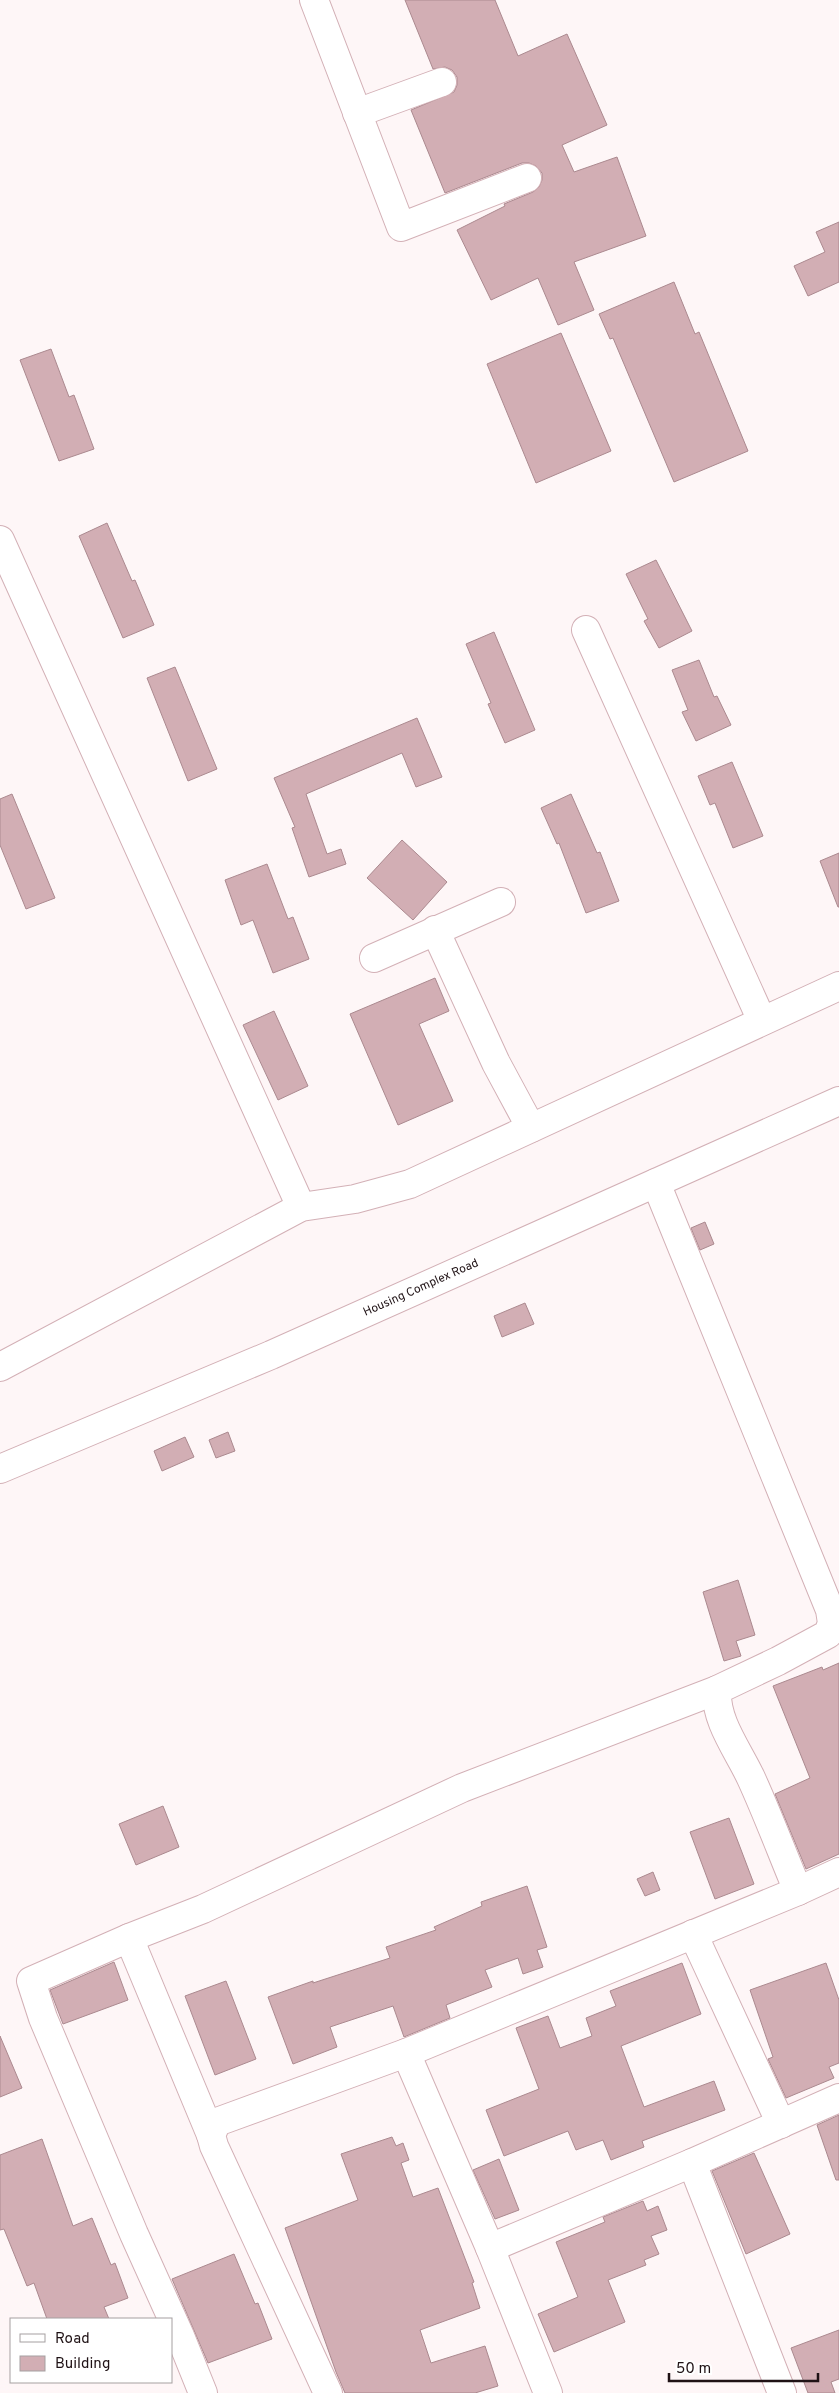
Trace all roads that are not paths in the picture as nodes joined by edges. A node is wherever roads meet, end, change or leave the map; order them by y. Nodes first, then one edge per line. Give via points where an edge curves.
1 (314, 0) edge
2 (442, 82) dead end
3 (357, 113) junction
4 (527, 178) dead end
5 (0, 540) edge
6 (586, 630) dead end
7 (500, 902) dead end
8 (435, 930) junction
9 (374, 958) dead end
10 (839, 986) edge
11 (762, 1021) junction
12 (839, 1101) edge
13 (531, 1128) junction
14 (656, 1183) junction
15 (301, 1207) junction
16 (0, 1367) edge
17 (0, 1469) edge
18 (833, 1632) edge
19 (717, 1690) junction
20 (839, 1872) edge
21 (798, 1891) junction
22 (693, 1934) junction
23 (129, 1938) junction
24 (406, 2053) junction
25 (839, 2098) edge
26 (781, 2124) junction
27 (212, 2135) junction
28 (692, 2163) junction
29 (490, 2248) junction
30 (171, 2318) edge
31 (172, 2321) edge
32 (203, 2393) edge
33 (328, 2393) edge
34 (548, 2393) edge
35 (782, 2393) edge

1 - 3 street
2 - 3 street
3 - 4 street via 401,227
5 - 15 street
6 - 11 street
7 - 8 street
8 - 9 street
8 - 13 street via 496,1063
10 - 11 street
11 - 13 street
12 - 14 street, Housing Complex Road
13 - 15 street via 410,1184 355,1199
14 - 17 street, Housing Complex Road via 271,1354
14 - 18 street via 830,1610
15 - 16 street
18 - 19 street
19 - 21 street via 720,1716 751,1777
19 - 23 street via 462,1788 203,1908
20 - 21 street
21 - 22 street
22 - 24 street
22 - 26 street
23 - 27 street
23 - 30 street via 30,1981 50,2036
24 - 27 street via 228,2117 217,2122
24 - 29 street
25 - 26 street
26 - 28 street
27 - 33 street
28 - 29 street
28 - 35 street
29 - 34 street
31 - 32 street

